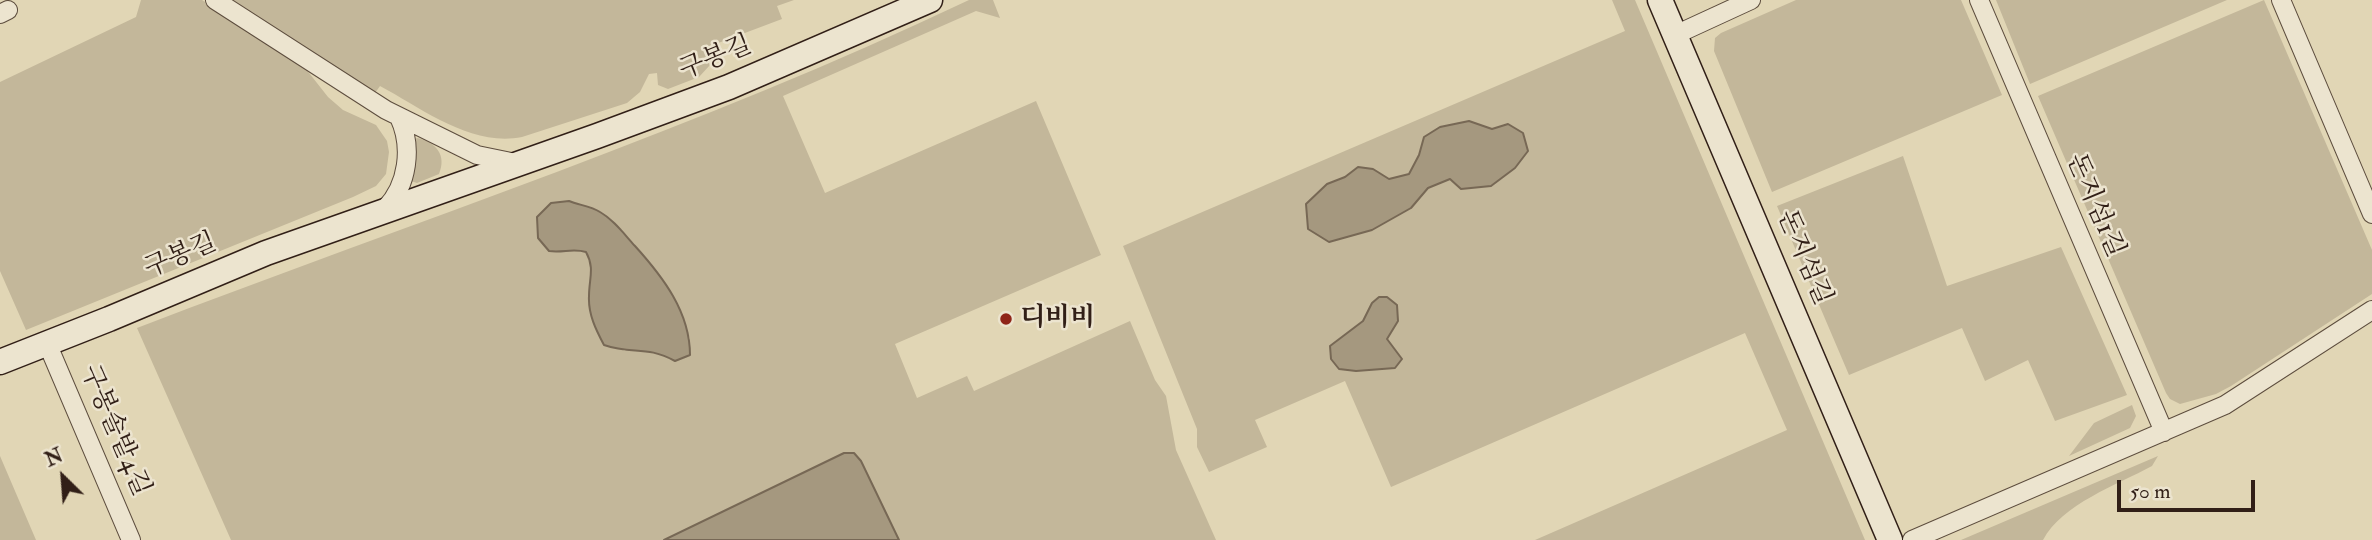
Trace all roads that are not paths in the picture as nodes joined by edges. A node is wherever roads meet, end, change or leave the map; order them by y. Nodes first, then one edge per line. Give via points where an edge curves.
1 (215, 0) edge
2 (930, 0) edge
3 (1660, 0) edge
4 (1751, 0) edge
5 (1979, 0) edge
6 (2281, 0) edge
7 (1675, 35) junction
8 (399, 117) junction
9 (520, 163) junction
10 (385, 209) junction
11 (2372, 214) edge
12 (2372, 310) edge
13 (47, 343) junction
14 (0, 362) edge
15 (2164, 432) junction
16 (131, 540) edge
17 (1889, 540) edge
18 (1912, 540) edge

1 - 8 street, 구봉길
2 - 9 street, 구봉길 via 730,87
3 - 7 street, 돈지섬길
4 - 7 street
5 - 15 street, 돈지섬1길
6 - 11 street
7 - 17 street, 돈지섬길
8 - 9 street, 구봉길 via 477,155
8 - 10 street via 406,142 405,168 400,190
9 - 10 street, 구봉길
10 - 13 street, 구봉길
12 - 15 street via 2252,390
13 - 14 street, 구봉길
13 - 16 street, 구봉솔밭4길
15 - 18 street

